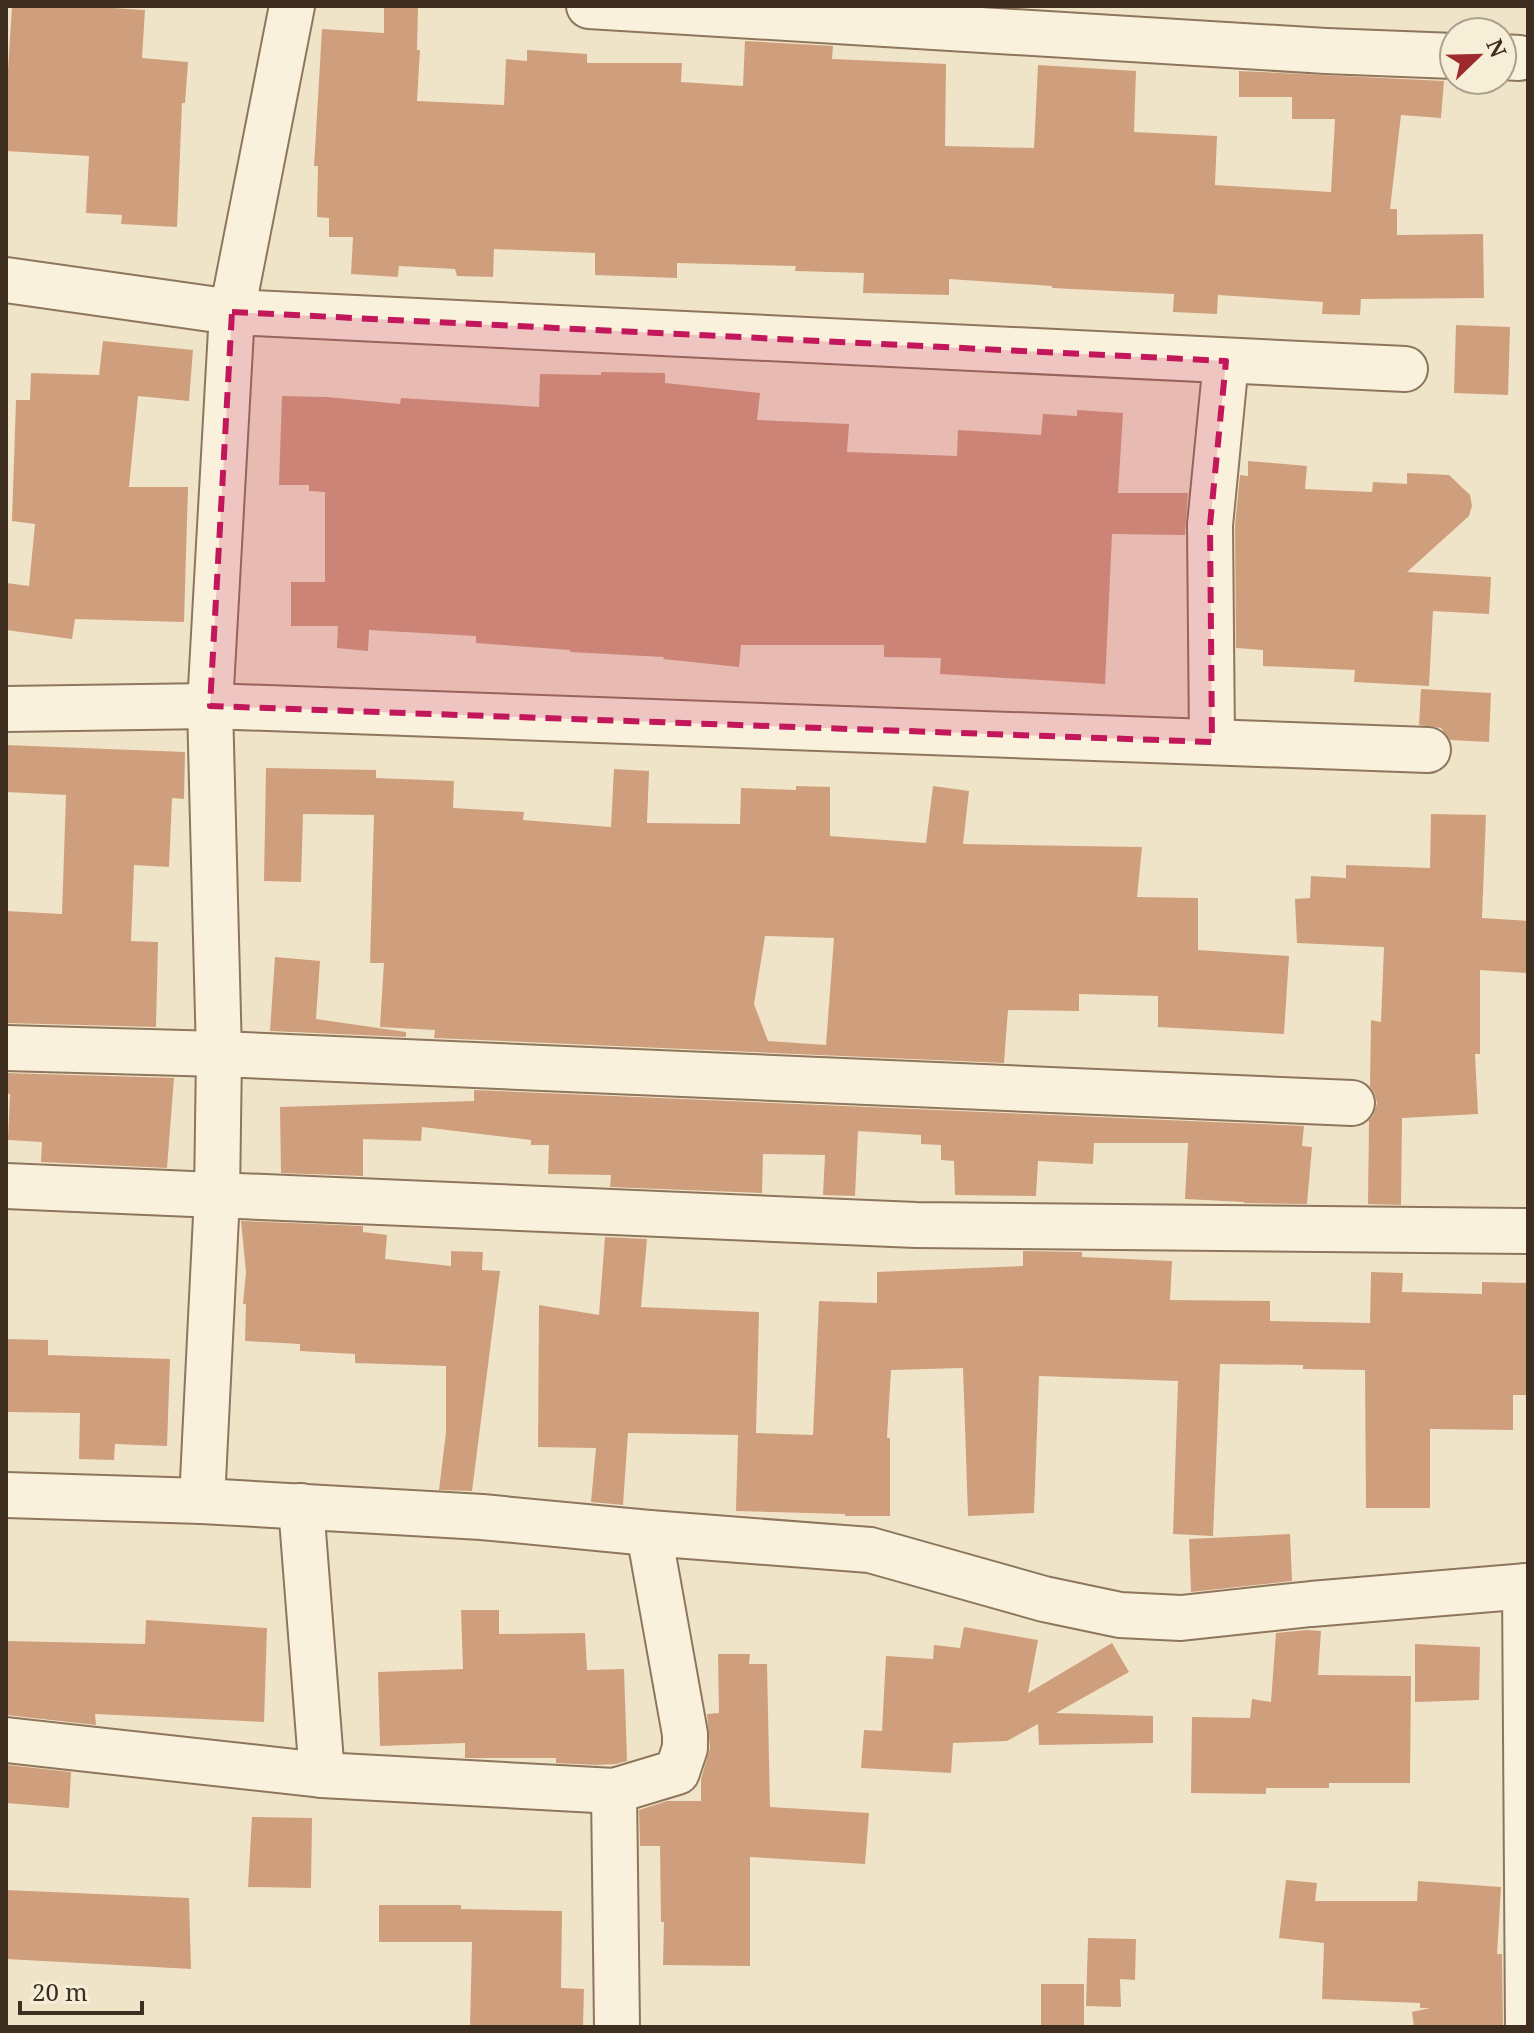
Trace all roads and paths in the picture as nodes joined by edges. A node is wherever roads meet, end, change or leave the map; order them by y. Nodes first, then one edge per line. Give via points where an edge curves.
1 (292, 6) edge
2 (589, 6) edge
3 (1438, 55) edge
4 (6, 280) edge
5 (232, 312) junction
6 (1226, 361) junction
7 (1405, 369) dead end
8 (210, 706) junction
9 (6, 709) edge
10 (1212, 742) junction
11 (1428, 750) dead end
12 (6, 1048) edge
13 (219, 1054) junction
14 (1352, 1103) dead end
15 (6, 1186) edge
16 (217, 1196) junction
17 (1528, 1231) edge
18 (6, 1495) edge
19 (202, 1501) junction
20 (301, 1506) junction
21 (649, 1533) junction
22 (1527, 1586) edge
23 (6, 1740) edge
24 (322, 1775) junction
25 (614, 1791) junction
26 (617, 2027) edge
27 (1528, 2027) edge

1 - 5 street
2 - 3 street
4 - 5 street
5 - 6 street
5 - 8 street
6 - 7 street
6 - 10 street via 1210,525
8 - 9 street
8 - 10 street
8 - 13 street
10 - 11 street
12 - 13 street
13 - 14 street
13 - 16 street
15 - 16 street
16 - 17 street via 916,1225
16 - 19 street
18 - 19 street
19 - 20 street
20 - 21 street
20 - 24 street
21 - 22 street via 870,1550 1120,1615 1181,1618
21 - 25 street via 685,1748 677,1772
22 - 27 street
23 - 24 street
24 - 25 street
25 - 26 street

